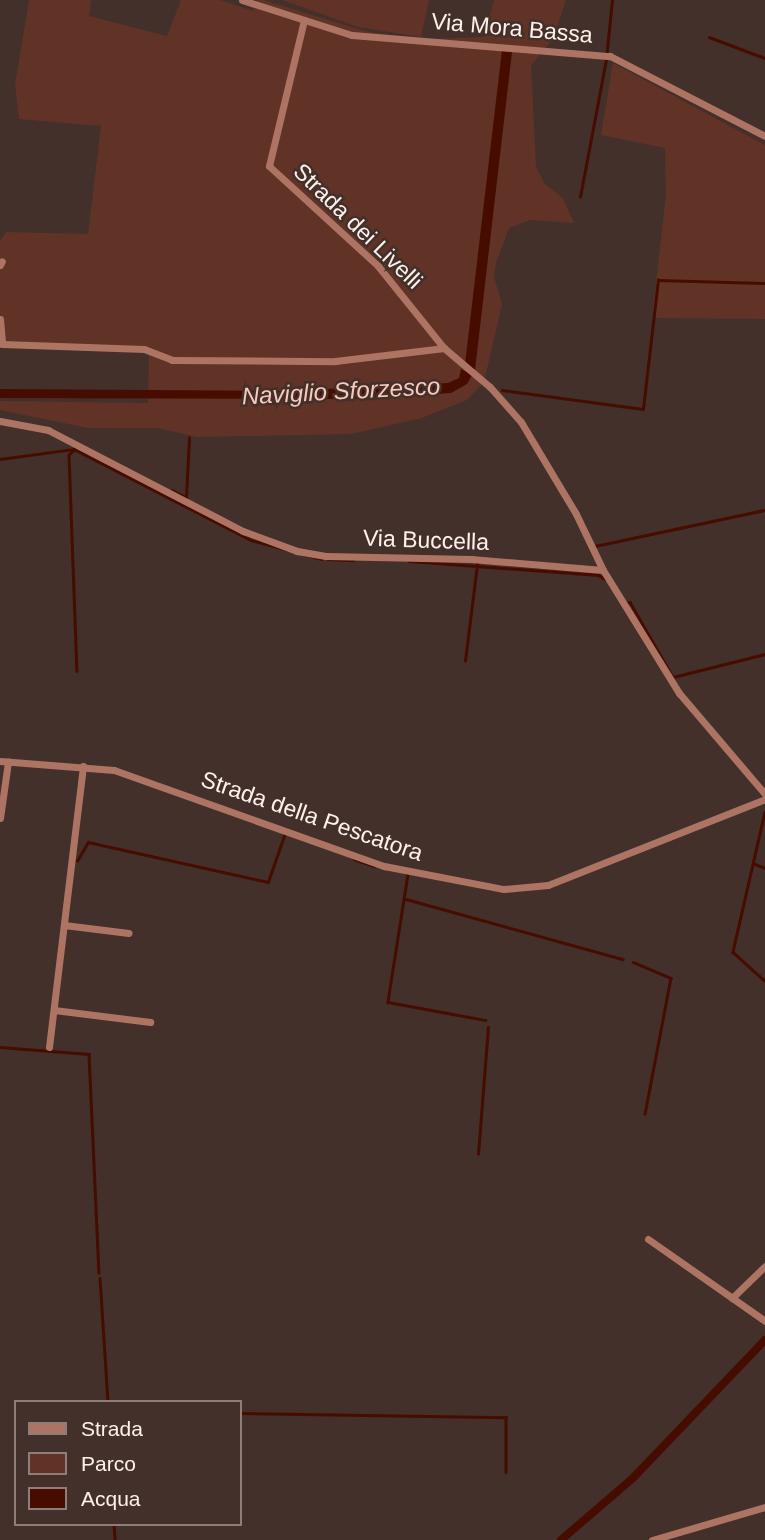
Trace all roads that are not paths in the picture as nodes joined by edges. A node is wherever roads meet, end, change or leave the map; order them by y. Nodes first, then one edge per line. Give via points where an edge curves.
1 (242, 0) edge
2 (304, 20) junction
3 (765, 136) edge
4 (0, 320) edge
5 (444, 348) junction
6 (0, 421) edge
7 (603, 570) junction
8 (4, 762) edge
9 (83, 766) junction
10 (765, 794) edge
11 (765, 799) edge
12 (0, 818) edge
13 (64, 925) junction
14 (129, 933) dead end
15 (54, 1010) junction
16 (150, 1022) dead end
17 (49, 1047) dead end
18 (648, 1239) dead end
19 (765, 1266) edge
20 (732, 1298) junction
21 (765, 1321) edge
22 (765, 1507) edge
23 (652, 1540) edge

1 - 2 street, Via Mora Bassa
2 - 3 street, Via Mora Bassa via 352,35 606,55
2 - 5 street, Strada dei Livelli via 269,166 378,266
4 - 5 street via 2,344 144,349 172,360 335,361
5 - 7 street, Strada dei Livelli via 522,422
6 - 7 street, Via Buccella via 48,430 243,531 297,551
7 - 10 street via 679,693
8 - 9 street, Strada della Pescatora
8 - 12 street
9 - 11 street, Strada della Pescatora via 154,782 384,866 504,888 548,885
9 - 13 street
13 - 14 street
13 - 15 street
15 - 16 street
15 - 17 street
18 - 20 street
19 - 20 street
20 - 21 street
22 - 23 street

